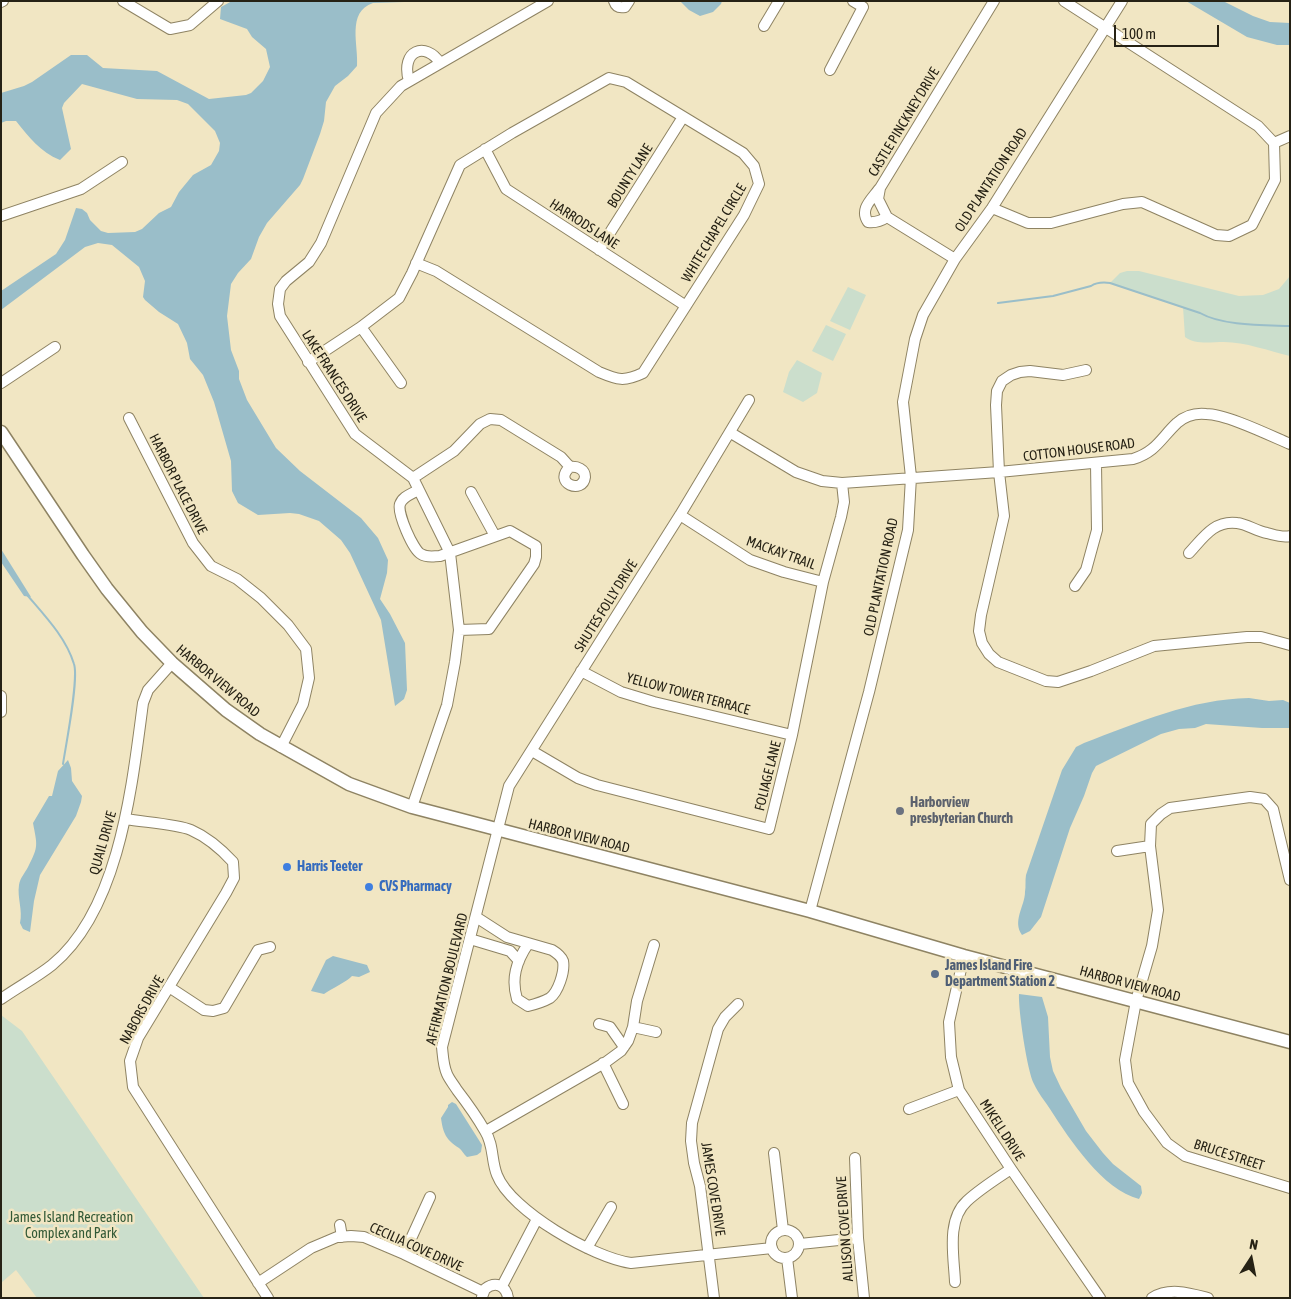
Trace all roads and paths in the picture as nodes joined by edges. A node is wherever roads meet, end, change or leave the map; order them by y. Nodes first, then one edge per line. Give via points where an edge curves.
1 (123, 1) edge
2 (218, 1) edge
3 (548, 1) edge
4 (614, 1) edge
5 (629, 1) edge
6 (778, 1) edge
7 (853, 1) edge
8 (994, 1) edge
9 (1064, 1) edge
10 (1122, 1) edge
11 (764, 26) dead end
12 (1105, 29) junction
13 (440, 63) junction
14 (830, 70) dead end
15 (409, 81) junction
16 (684, 117) junction
17 (1290, 136) edge
18 (1274, 144) junction
19 (485, 149) junction
20 (122, 162) dead end
21 (880, 188) junction
22 (992, 208) junction
23 (1, 216) edge
24 (887, 217) junction
25 (599, 250) junction
26 (955, 259) junction
27 (416, 263) junction
28 (686, 306) junction
29 (361, 327) junction
30 (55, 347) dead end
31 (308, 362) junction
32 (1086, 370) dead end
33 (400, 382) dead end
34 (1, 383) edge
35 (749, 400) dead end
36 (129, 418) dead end
37 (1, 432) edge
38 (730, 433) junction
39 (1290, 444) edge
40 (1096, 464) junction
41 (570, 467) dead end
42 (1000, 472) junction
43 (911, 477) junction
44 (413, 478) junction
45 (842, 483) junction
46 (418, 490) junction
47 (470, 492) dead end
48 (680, 515) junction
49 (495, 536) junction
50 (1290, 536) edge
51 (450, 553) junction
52 (1189, 553) dead end
53 (823, 582) junction
54 (1075, 586) dead end
55 (459, 630) junction
56 (1290, 645) edge
57 (172, 663) junction
58 (582, 671) junction
59 (1, 696) edge
60 (1, 712) edge
61 (792, 735) junction
62 (281, 747) junction
63 (532, 751) junction
64 (412, 807) junction
65 (126, 819) junction
66 (498, 830) junction
67 (1150, 846) junction
68 (1117, 851) dead end
69 (1290, 880) edge
70 (810, 910) junction
71 (476, 917) junction
72 (470, 939) junction
73 (528, 944) junction
74 (654, 945) dead end
75 (270, 946) dead end
76 (964, 956) junction
77 (519, 961) junction
78 (169, 987) junction
79 (1, 999) edge
80 (1136, 1001) junction
81 (738, 1004) dead end
82 (599, 1024) dead end
83 (633, 1027) junction
84 (656, 1032) dead end
85 (1290, 1042) edge
86 (624, 1047) junction
87 (603, 1064) junction
88 (959, 1090) junction
89 (623, 1104) dead end
90 (910, 1109) dead end
91 (486, 1131) junction
92 (774, 1153) dead end
93 (855, 1158) dead end
94 (1011, 1169) junction
95 (1290, 1188) edge
96 (430, 1197) dead end
97 (611, 1207) dead end
98 (537, 1219) junction
99 (340, 1225) dead end
100 (783, 1230) junction
101 (342, 1237) junction
102 (858, 1238) junction
103 (800, 1244) junction
104 (587, 1248) junction
105 (772, 1248) junction
106 (404, 1254) junction
107 (709, 1255) junction
108 (787, 1258) junction
109 (955, 1282) dead end
110 (258, 1283) junction
111 (502, 1286) junction
112 (482, 1295) edge
113 (268, 1298) edge
114 (508, 1298) edge
115 (714, 1298) edge
116 (792, 1298) edge
117 (864, 1298) edge
118 (1100, 1298) edge
119 (1152, 1298) edge
120 (1208, 1298) edge

1 - 2 street via 170,29 190,25
3 - 13 street, LAKE FRANCES DRIVE
4 - 5 street via 621,8
6 - 11 street
7 - 14 street via 863,7
8 - 21 street, CASTLE PINCKNEY DRIVE
9 - 12 street
10 - 12 street, OLD PLANTATION ROAD
12 - 18 street via 1258,126
12 - 22 street, OLD PLANTATION ROAD
13 - 15 street, LAKE FRANCES DRIVE
13 - 15 street via 431,54 415,52 406,65
15 - 31 street, LAKE FRANCES DRIVE via 376,113 321,243 308,262 280,289 280,316
16 - 19 street, WHITE CHAPEL CIRCLE via 626,82 609,78
16 - 25 street, BOUNTY LANE
16 - 28 street, WHITE CHAPEL CIRCLE via 743,153 754,166 758,184 744,215
17 - 18 street
18 - 22 street via 1275,180 1252,225 1229,236 1216,235 1142,202 1051,223 1028,223
19 - 25 street, HARRODS LANE via 506,189
19 - 27 street, WHITE CHAPEL CIRCLE via 460,165
20 - 23 street via 81,189
21 - 24 street, CASTLE PINCKNEY DRIVE via 878,199
21 - 24 street via 866,206 865,218 873,222
22 - 26 street, OLD PLANTATION ROAD
24 - 26 street
25 - 28 street, HARRODS LANE
26 - 43 street, OLD PLANTATION ROAD via 923,315 915,338 903,402
27 - 28 street, WHITE CHAPEL CIRCLE via 436,271 599,372 616,379 630,379 643,373
27 - 29 street, WHITE CHAPEL CIRCLE via 399,298
29 - 31 street, WHITE CHAPEL CIRCLE
29 - 33 street
30 - 34 street
31 - 44 street, LAKE FRANCES DRIVE via 355,434
32 - 42 street via 1064,376 1020,372 1002,381 996,405
35 - 38 street, SHUTES FOLLY DRIVE
36 - 62 street, HARBOR PLACE DRIVE via 193,544 211,566 237,579 261,598 306,649 309,678 304,704
37 - 57 main road, HARBOR VIEW ROAD via 107,588
38 - 45 street, COTTON HOUSE ROAD via 796,472 822,481
38 - 48 street, SHUTES FOLLY DRIVE
39 - 40 street, COTTON HOUSE ROAD via 1220,416 1196,414 1178,422 1144,456
40 - 42 street, COTTON HOUSE ROAD
40 - 54 street via 1098,530 1086,570
41 - 44 street via 561,457 501,420 490,419 480,424 454,451
42 - 43 street, COTTON HOUSE ROAD
42 - 56 street via 1004,516 979,632 982,643 998,662 1046,681 1058,682 1154,646 1247,637 1261,637
43 - 45 street, COTTON HOUSE ROAD
43 - 70 street, OLD PLANTATION ROAD via 908,530 869,692
44 - 46 street
45 - 53 street, FOLIAGE LANE via 844,502
46 - 51 street
46 - 51 street via 404,497 400,505 413,545 420,554 431,557
47 - 49 street
48 - 53 street, MACKAY TRAIL via 750,560
48 - 58 street, SHUTES FOLLY DRIVE
49 - 51 street
49 - 55 street via 510,531 536,546 534,564 489,629
50 - 52 street via 1258,531 1237,523 1221,523 1212,528
51 - 55 street
53 - 61 street, FOLIAGE LANE
55 - 64 street via 447,705
57 - 62 main road, HARBOR VIEW ROAD via 244,724
57 - 65 street, QUAIL DRIVE via 148,690 143,703
58 - 61 street, YELLOW TOWER TERRACE via 621,692
58 - 63 street, SHUTES FOLLY DRIVE
59 - 60 street
61 - 63 street, FOLIAGE LANE via 769,830 597,785 578,778
62 - 64 main road, HARBOR VIEW ROAD via 349,784
63 - 66 street, SHUTES FOLLY DRIVE via 508,786
64 - 66 main road, HARBOR VIEW ROAD
65 - 78 street, NABORS DRIVE via 189,829 208,839 234,862 234,878
65 - 79 street, QUAIL DRIVE via 99,901 76,940 52,964
66 - 70 main road, HARBOR VIEW ROAD
66 - 71 street, AFFIRMATION BOULEVARD
67 - 68 street
67 - 69 street, BRUCE STREET via 1150,824 1170,808 1250,797 1264,799 1273,809
67 - 80 street, BRUCE STREET via 1158,910 1152,946
70 - 76 main road, HARBOR VIEW ROAD
71 - 72 street, AFFIRMATION BOULEVARD
71 - 73 street via 507,937
72 - 77 street via 510,951
72 - 91 street, AFFIRMATION BOULEVARD via 442,1047 443,1062 447,1075
73 - 77 street
73 - 77 street via 552,950 562,960 561,980 552,996 528,1006 517,999 514,979
74 - 83 street via 637,1001
75 - 78 street via 258,950 224,1008 213,1012 204,1010
76 - 80 main road, HARBOR VIEW ROAD
76 - 88 street, MIKELL DRIVE via 948,1022 951,1057
78 - 110 street, NABORS DRIVE via 138,1038 130,1061 133,1087
80 - 85 main road, HARBOR VIEW ROAD
80 - 95 street, BRUCE STREET via 1125,1060 1128,1083 1167,1143 1185,1156
81 - 107 street, JAMES COVE DRIVE via 718,1029 692,1123 694,1163
82 - 86 street via 610,1027
83 - 84 street
83 - 86 street
86 - 87 street
87 - 89 street
87 - 91 street
88 - 90 street
88 - 94 street, MIKELL DRIVE
91 - 98 street, AFFIRMATION BOULEVARD via 496,1174 513,1199
92 - 100 street
93 - 102 street, ALLISON COVE DRIVE
94 - 109 street via 966,1202 956,1218 953,1240
94 - 118 street, MIKELL DRIVE
96 - 106 street
97 - 104 street
98 - 104 street, AFFIRMATION BOULEVARD
98 - 111 street
99 - 101 street
100 - 103 street via 794,1232
100 - 105 street via 775,1234
101 - 106 street, CECILIA COVE DRIVE via 364,1237
101 - 110 street, CECILIA COVE DRIVE via 311,1248
102 - 103 street
102 - 117 street, ALLISON COVE DRIVE
103 - 108 street via 798,1251
104 - 107 street, AFFIRMATION BOULEVARD via 631,1263
105 - 107 street, AFFIRMATION BOULEVARD
105 - 108 street via 780,1257
106 - 112 street, CECILIA COVE DRIVE
107 - 115 street, JAMES COVE DRIVE
108 - 116 street
110 - 113 street, NABORS DRIVE
111 - 112 street via 491,1285
111 - 114 street
119 - 120 street via 1177,1291

